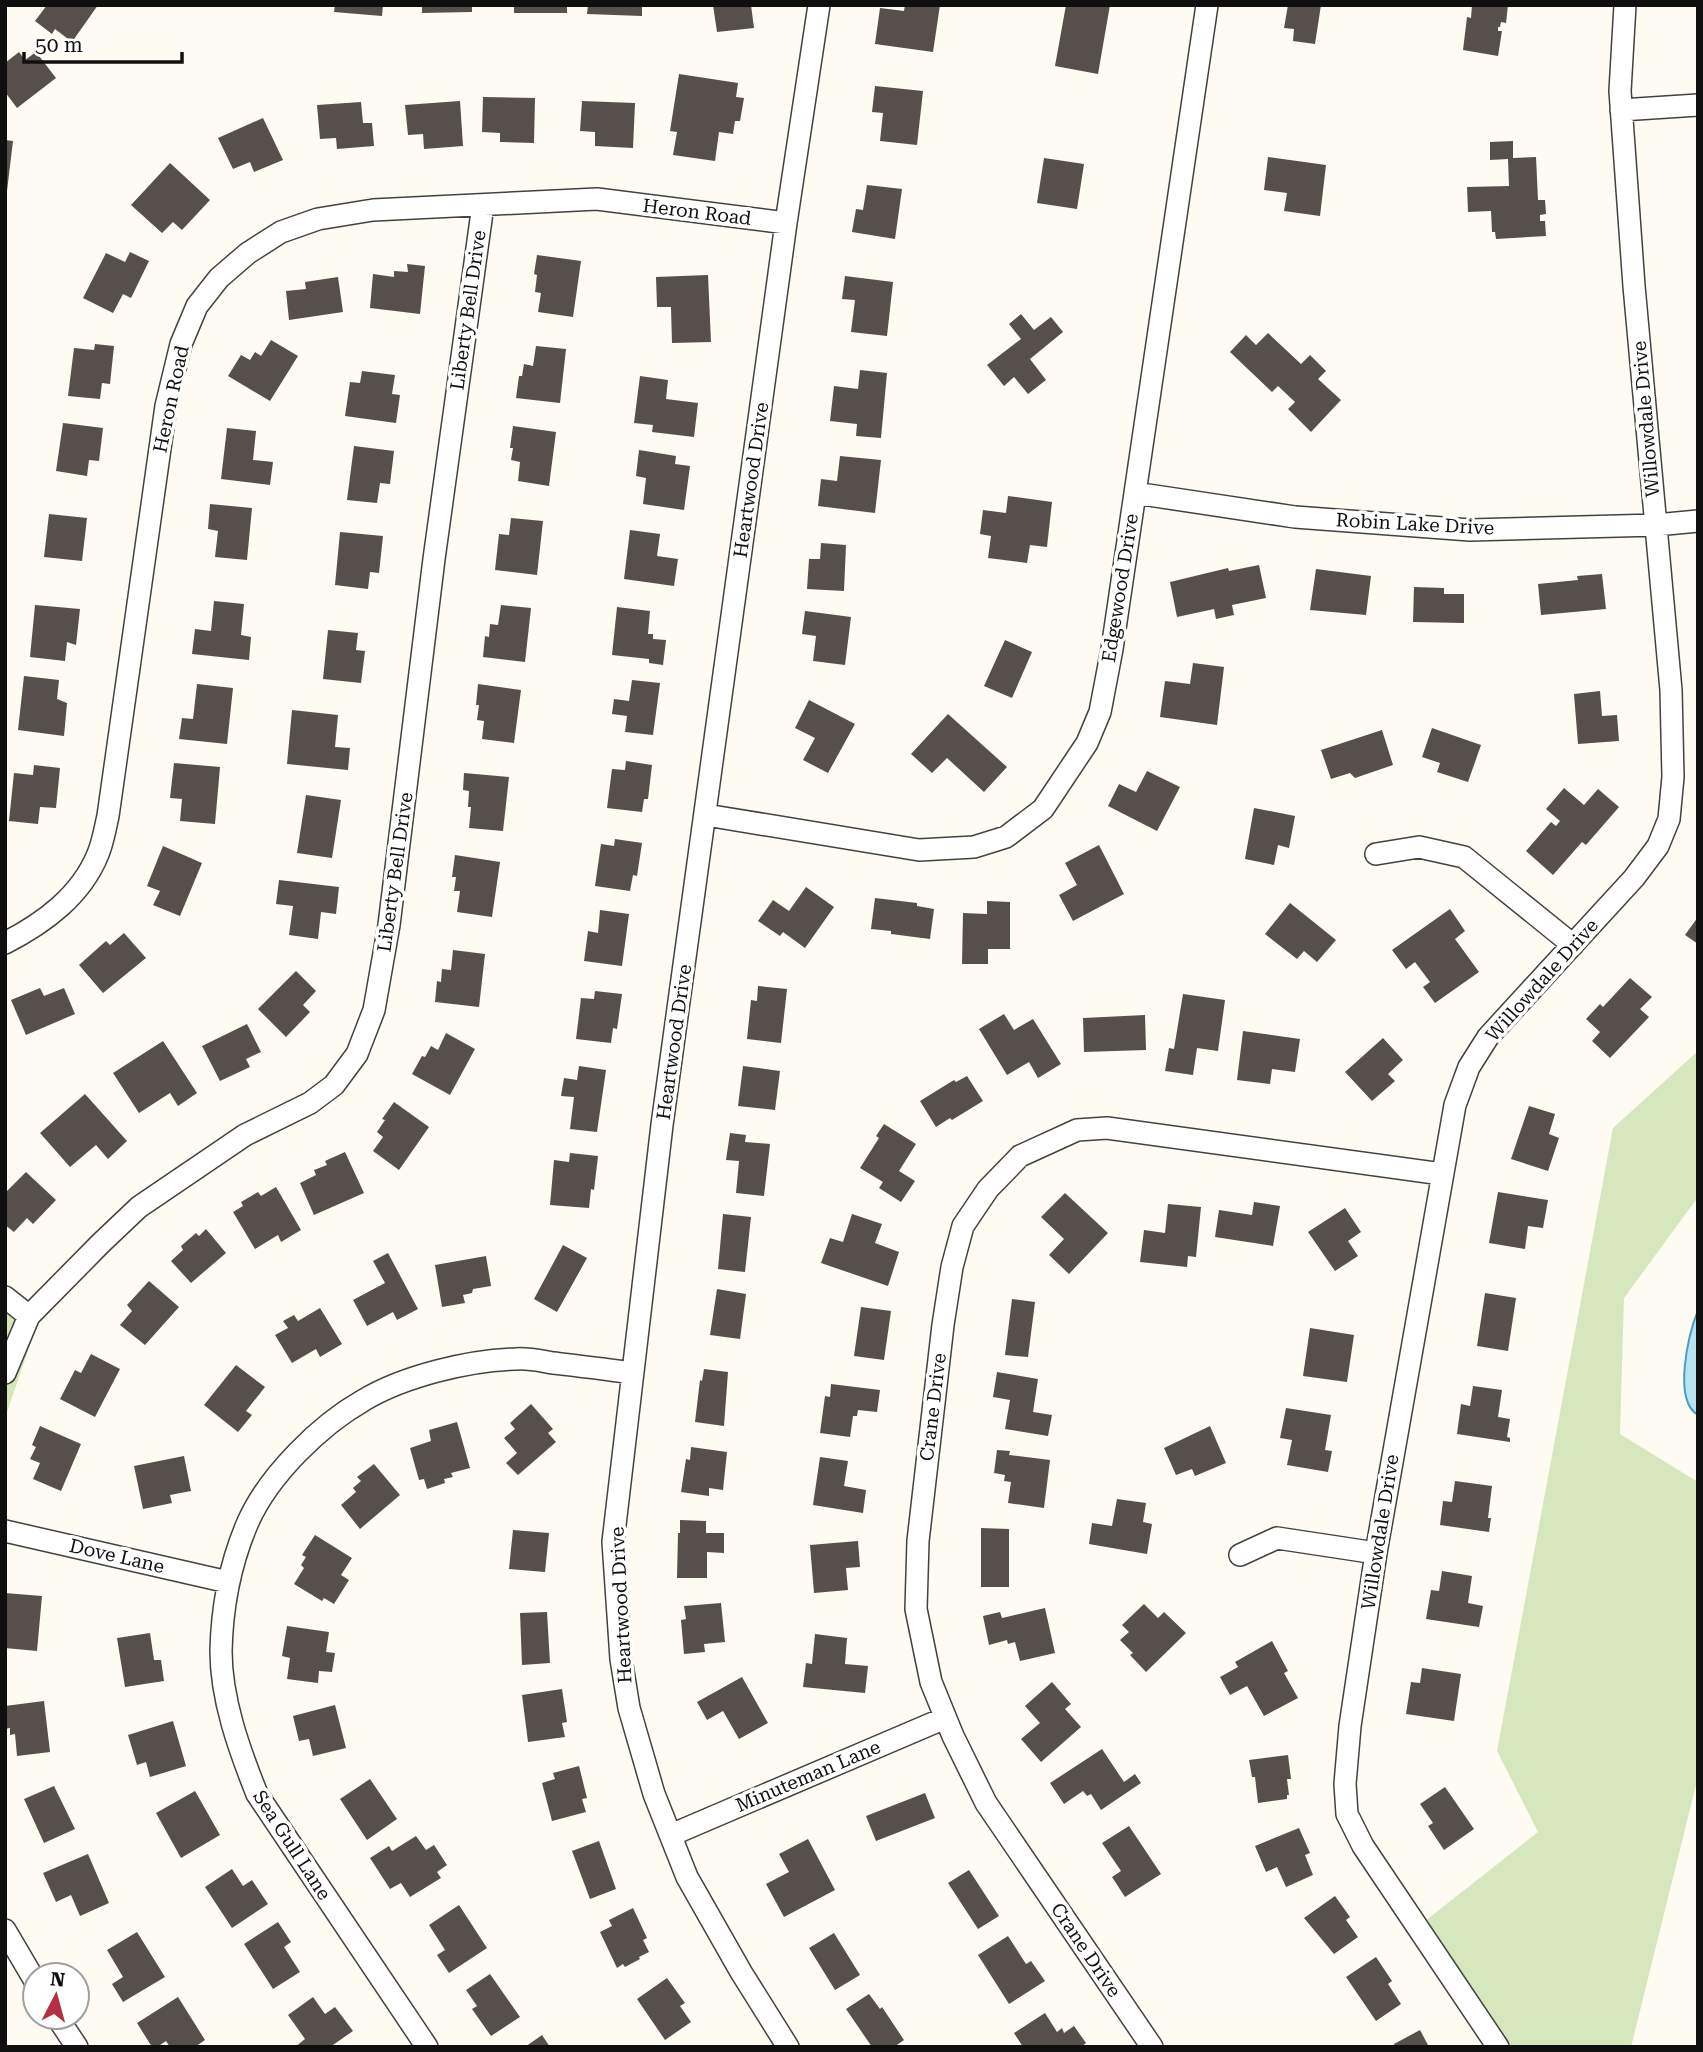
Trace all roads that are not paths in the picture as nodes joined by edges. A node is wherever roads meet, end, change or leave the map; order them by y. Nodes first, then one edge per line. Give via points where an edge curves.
1 (818, 5) edge
2 (1207, 5) edge
3 (1625, 5) edge
4 (1698, 105) edge
5 (1621, 110) junction
6 (483, 205) junction
7 (786, 223) junction
8 (1135, 493) junction
9 (1698, 521) edge
10 (1656, 525) junction
11 (706, 815) junction
12 (1376, 854) dead end
13 (5, 943) edge
14 (1573, 945) junction
15 (1442, 1174) junction
16 (5, 1297) edge
17 (29, 1316) junction
18 (5, 1373) edge
19 (632, 1373) junction
20 (5, 1531) edge
21 (1376, 1553) junction
22 (1240, 1555) dead end
23 (228, 1582) junction
24 (945, 1718) junction
25 (670, 1835) junction
26 (5, 1930) edge
27 (23, 1961) edge
28 (66, 2031) edge
29 (77, 2047) edge
30 (427, 2047) edge
31 (788, 2047) edge
32 (1152, 2047) edge
33 (1497, 2047) edge

1 - 7 street, Heartwood Drive
2 - 8 street, Edgewood Drive
3 - 5 street, Willowdale Drive
4 - 5 street
5 - 10 street, Willowdale Drive
6 - 7 street, Heron Road via 597,199
6 - 13 street, Heron Road via 373,210 281,232 219,278 197,306 181,344 166,406 108,817 98,854 78,888 53,914
6 - 17 street, Liberty Bell Drive via 389,925 374,1010 357,1054 334,1086 310,1104 245,1135 139,1207
7 - 11 street, Heartwood Drive
8 - 10 street, Robin Lake Drive via 1295,517 1470,530
8 - 11 street, Edgewood Drive via 1100,712 1087,743 1043,810 1006,837 974,848 919,849
9 - 10 street, Robin Lake Drive
10 - 14 street, Willowdale Drive via 1671,690 1669,819 1658,846 1634,878
11 - 19 street, Heartwood Drive
12 - 14 street via 1419,847 1464,856
14 - 15 street, Willowdale Drive via 1488,1037 1469,1067 1455,1105
15 - 21 street, Willowdale Drive
15 - 24 street, Crane Drive via 1107,1128 1077,1130 1045,1142 1020,1156 988,1189 963,1226 952,1268 918,1541 916,1609 930,1682
16 - 17 street
17 - 18 street, Liberty Bell Drive
19 - 23 street, Sea Gull Lane via 517,1359 440,1369 363,1400 291,1458 248,1521
19 - 25 street, Heartwood Drive via 613,1542 621,1659 629,1708
20 - 23 street, Dove Lane
21 - 22 street via 1277,1538
21 - 33 street, Willowdale Drive via 1350,1726 1345,1784 1348,1814 1363,1846
23 - 30 street, Sea Gull Lane via 221,1652 227,1702 257,1794
24 - 25 street, Minuteman Lane
24 - 32 street, Crane Drive via 986,1803
25 - 31 street, Heartwood Drive via 687,1877
26 - 27 street
28 - 29 street

